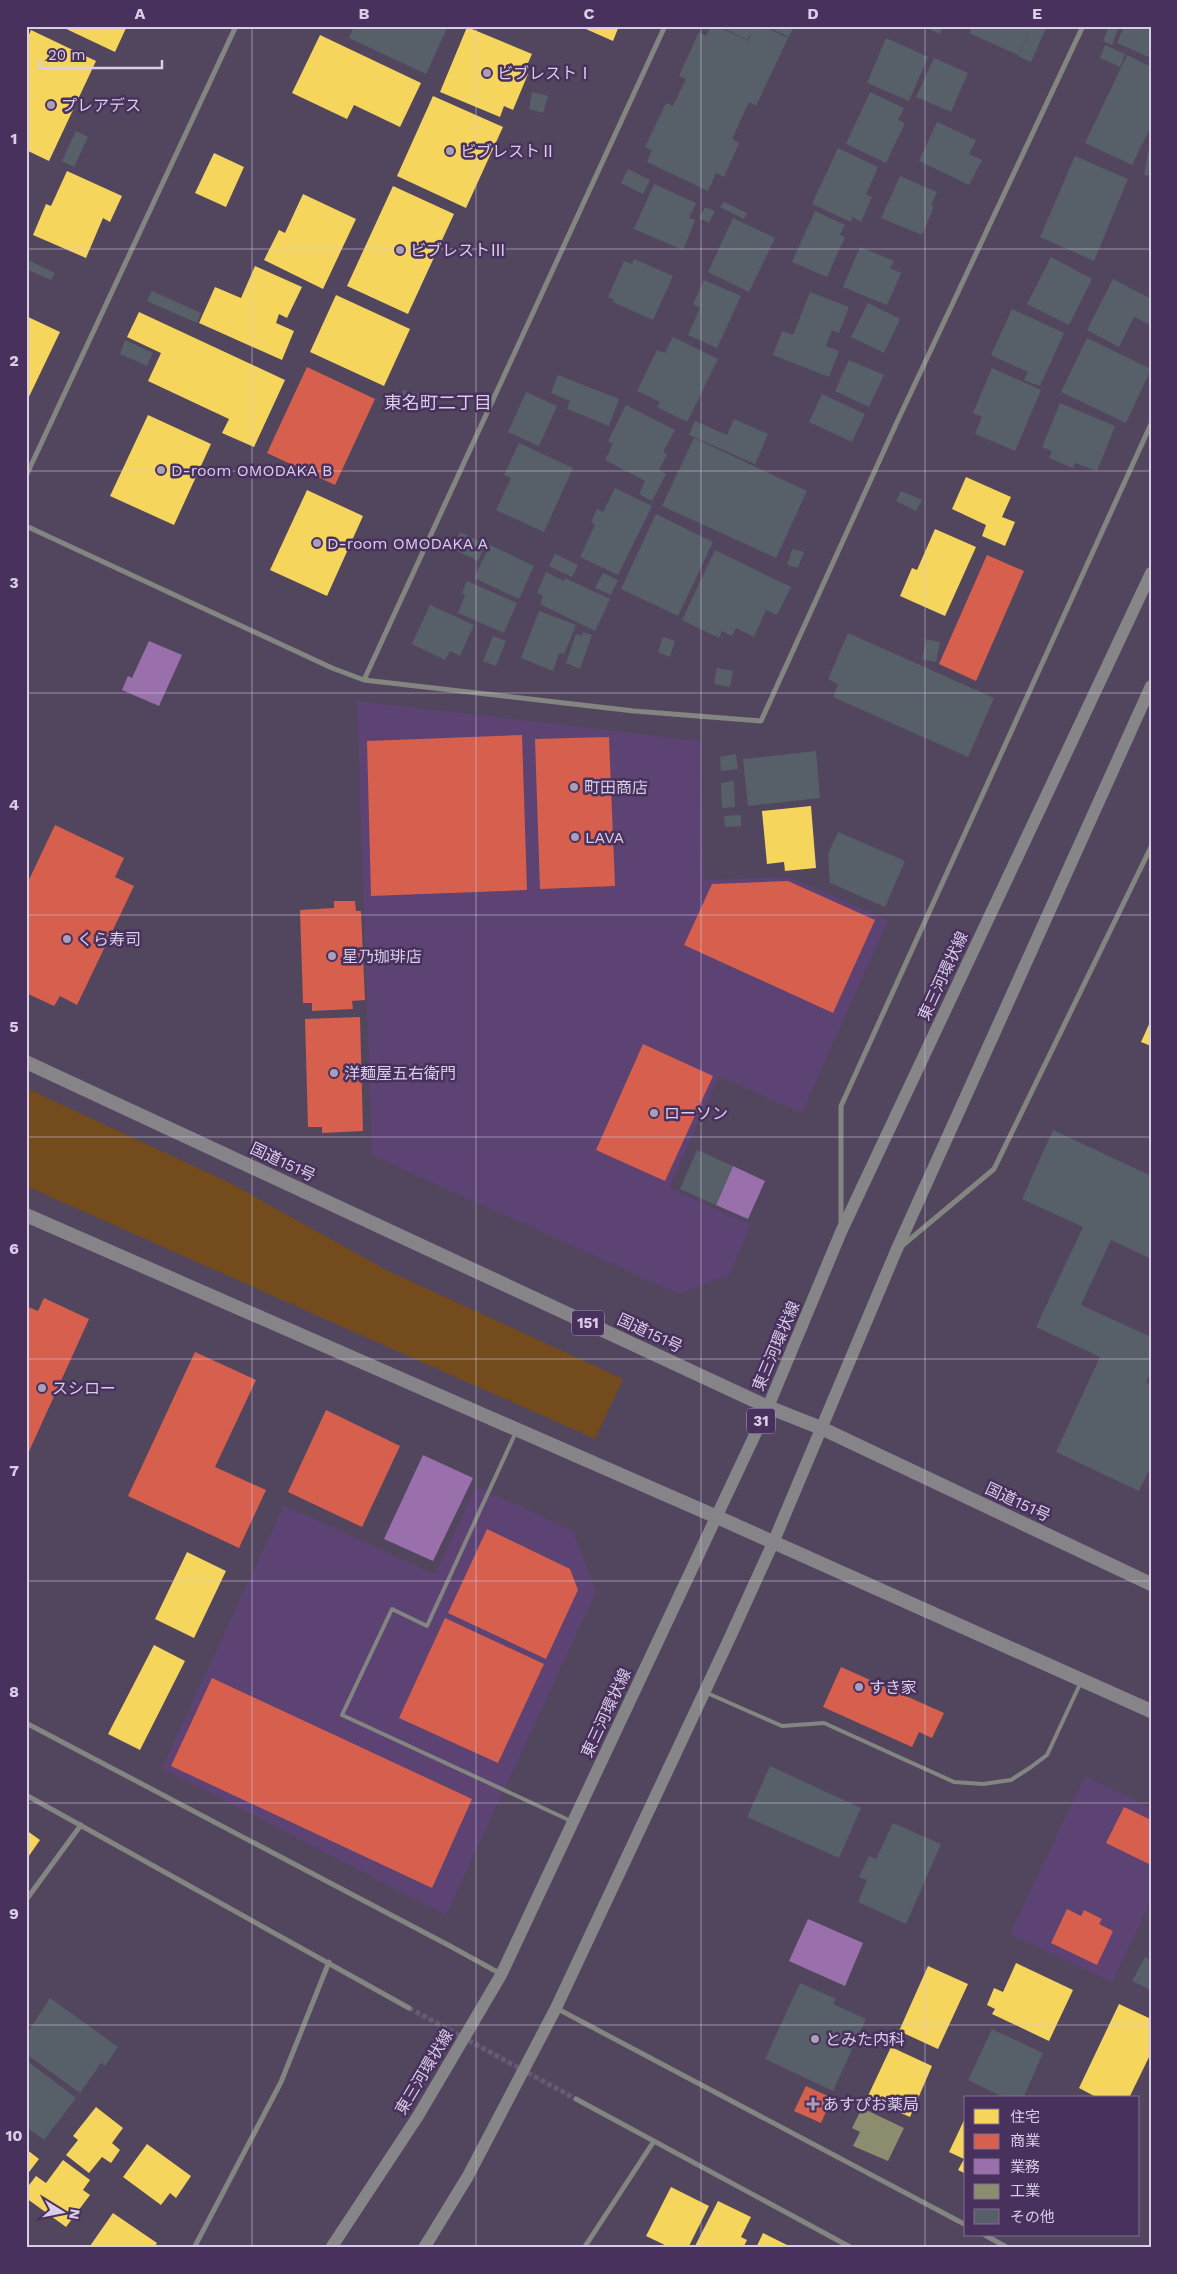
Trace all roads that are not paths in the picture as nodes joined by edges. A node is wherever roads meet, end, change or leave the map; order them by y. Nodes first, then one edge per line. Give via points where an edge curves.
1 (236, 26) edge
2 (665, 26) edge
3 (1084, 26) edge
4 (1151, 424) edge
5 (26, 476) edge
6 (26, 526) edge
7 (1151, 573) edge
8 (364, 680) junction
9 (1151, 686) edge
10 (1151, 847) edge
11 (26, 1062) edge
12 (26, 1215) edge
13 (841, 1232) junction
14 (896, 1251) junction
15 (768, 1407) junction
16 (821, 1428) junction
17 (517, 1430) junction
18 (717, 1517) junction
19 (773, 1543) junction
20 (1151, 1584) edge
21 (1081, 1682) junction
22 (705, 1692) junction
23 (1151, 1711) edge
24 (26, 1723) edge
25 (26, 1795) edge
26 (573, 1822) junction
27 (81, 1825) junction
28 (26, 1900) edge
29 (329, 1962) junction
30 (501, 1974) junction
31 (409, 2008) tunnel mouth
32 (556, 2008) junction
33 (576, 2099) tunnel mouth
34 (654, 2141) junction
35 (964, 2224) edge
36 (987, 2236) edge
37 (194, 2248) edge
38 (331, 2248) edge
39 (424, 2248) edge
40 (584, 2248) edge
41 (852, 2248) edge
42 (1008, 2248) edge

1 - 5 street
2 - 8 street
3 - 8 street via 897,422 761,721 634,711
4 - 13 street via 841,1106
6 - 8 street
7 - 13 main road, 東三河環状線 / 31
9 - 14 main road
10 - 14 street via 994,1169
11 - 15 highway, 国道151号 / 151
12 - 17 highway
13 - 15 main road, 東三河環状線 / 31
14 - 16 main road
15 - 16 highway, 国道151号 / 151
15 - 18 main road, 東三河環状線 / 31
16 - 19 main road
16 - 20 highway, 国道151号 / 151
17 - 18 highway
17 - 26 lane via 427,1626 392,1610 342,1715
18 - 19 highway
18 - 26 main road, 東三河環状線 / 31
19 - 21 highway
19 - 22 main road
21 - 22 lane via 1047,1755 1011,1780 983,1784 954,1782 824,1723 782,1726
21 - 23 highway
22 - 32 main road
24 - 30 street
25 - 27 street
26 - 30 main road, 東三河環状線 / 31
27 - 28 street
27 - 29 street
29 - 31 street
29 - 37 street via 281,2082
30 - 38 main road, 東三河環状線 / 31 via 418,2116
32 - 35 street
32 - 39 main road via 468,2176
33 - 34 street
34 - 40 street
34 - 41 street
36 - 42 street

